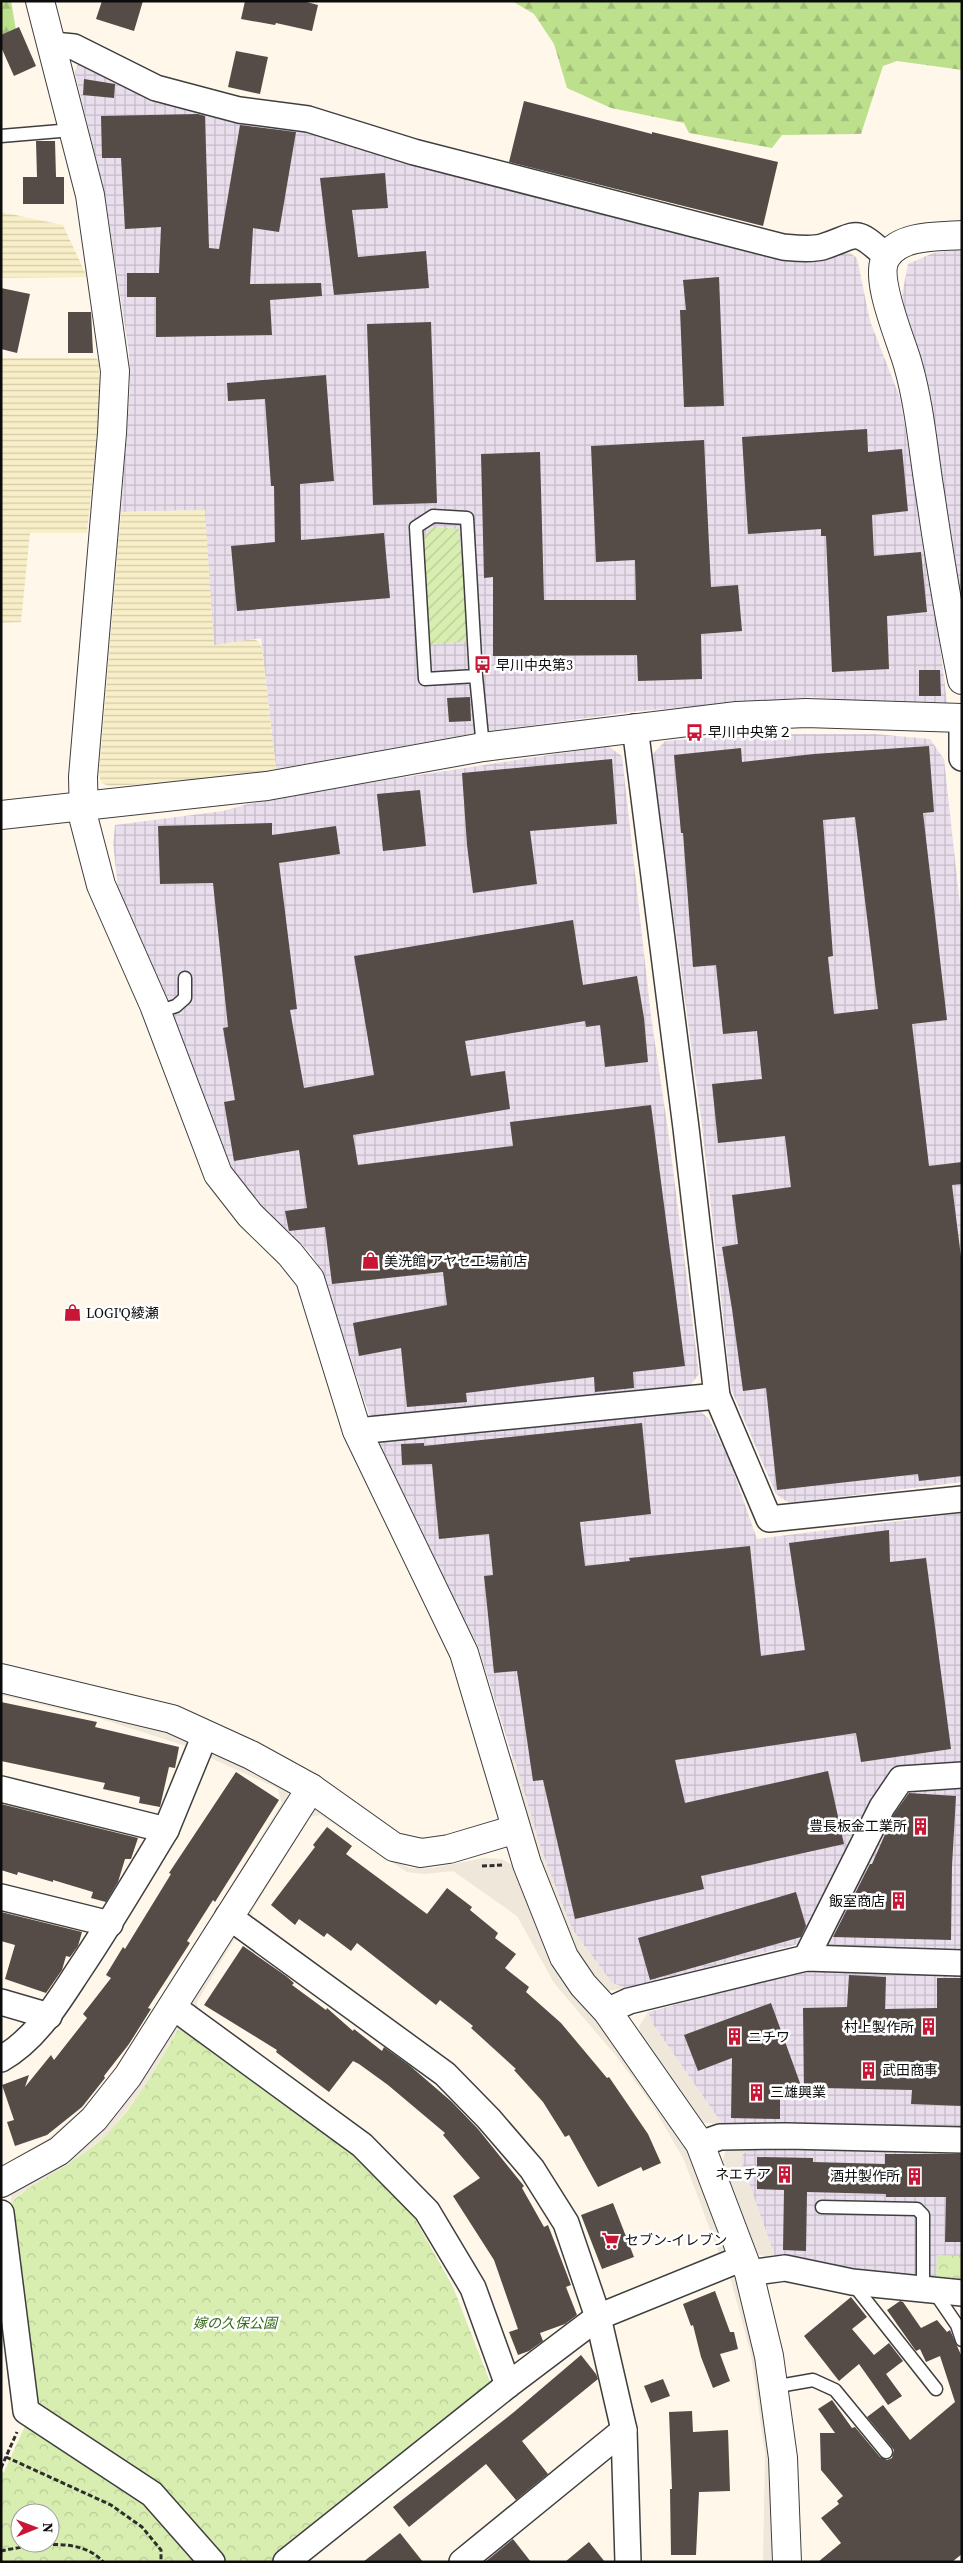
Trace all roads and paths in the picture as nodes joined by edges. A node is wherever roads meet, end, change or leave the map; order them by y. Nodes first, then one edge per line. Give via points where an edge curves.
1 (40, 1) edge
2 (53, 45) junction
3 (72, 130) junction
4 (1, 136) edge
5 (962, 235) edge
6 (886, 256) junction
7 (476, 676) junction
8 (962, 680) edge
9 (962, 718) edge
10 (635, 727) junction
11 (962, 728) edge
12 (483, 747) junction
13 (962, 758) edge
14 (84, 806) junction
15 (1, 815) edge
16 (185, 978) dead end
17 (156, 1012) junction
18 (717, 1396) junction
19 (357, 1431) junction
20 (962, 1499) edge
21 (1, 1678) edge
22 (205, 1735) junction
23 (962, 1775) edge
24 (311, 1788) junction
25 (1, 1789) edge
26 (516, 1829) junction
27 (166, 1830) junction
28 (475, 1866) dead end
29 (508, 1870) dead end
30 (1, 1897) edge
31 (228, 1916) junction
32 (110, 1924) junction
33 (806, 1958) junction
34 (962, 1963) edge
35 (1, 2002) edge
36 (172, 2006) junction
37 (607, 2011) junction
38 (49, 2016) junction
39 (1, 2059) edge
40 (962, 2140) edge
41 (700, 2144) junction
42 (1, 2183) edge
43 (822, 2207) dead end
44 (1, 2213) edge
45 (746, 2266) junction
46 (852, 2282) junction
47 (928, 2290) junction
48 (962, 2293) edge
49 (7, 2301) edge
50 (598, 2317) junction
51 (962, 2340) edge
52 (508, 2385) junction
53 (773, 2387) junction
54 (936, 2389) dead end
55 (26, 2411) junction
56 (624, 2430) junction
57 (886, 2452) dead end
58 (6, 2457) junction
59 (1, 2468) edge
60 (1, 2551) edge
61 (103, 2562) edge
62 (161, 2562) edge
63 (212, 2562) edge
64 (286, 2562) edge
65 (462, 2562) edge
66 (628, 2562) edge
67 (787, 2562) edge

1 - 2 street
2 - 3 street
2 - 6 street via 74,47 156,88 239,110 308,119 414,152 783,248 820,247 847,236 860,236
3 - 4 lane
3 - 14 street via 93,210 113,351 115,394 83,777
5 - 6 street via 924,237 901,244
6 - 8 street via 882,273 916,398 946,603
7 - 7 lane via 425,679 416,527 433,516 467,518
7 - 12 lane
9 - 10 street via 806,713 737,716
10 - 12 street
10 - 18 street
11 - 13 street
12 - 14 street via 267,786
14 - 15 street
14 - 17 street via 87,834 101,885
16 - 17 lane via 185,998 176,1006
17 - 19 street via 218,1174 250,1215 290,1254 310,1279
18 - 19 street
18 - 20 street via 769,1519
19 - 26 street via 464,1653
21 - 22 street via 172,1720
22 - 24 street via 251,1755
22 - 27 street
23 - 33 street via 901,1779 882,1808
24 - 26 street via 394,1847 421,1853 449,1849
24 - 31 street
25 - 27 street
26 - 37 street via 564,1957 583,1985
27 - 32 street
28 - 29 path via 504,1865
30 - 32 street
31 - 36 street
31 - 50 street via 445,2074 489,2119 532,2169 566,2223
32 - 38 street
33 - 34 street
33 - 37 street via 628,2001
35 - 38 street
36 - 42 street via 128,2076 94,2119 59,2151
36 - 52 street via 362,2145 427,2211 473,2288
37 - 41 street
38 - 39 street via 13,2052
40 - 41 street via 767,2136 720,2137
41 - 45 street
43 - 47 lane via 917,2209 923,2215
44 - 49 street
45 - 46 street via 784,2268
45 - 50 street
45 - 53 street via 769,2356
46 - 47 street
46 - 54 lane
47 - 48 street
47 - 51 lane via 957,2325
49 - 55 street
50 - 52 street
50 - 56 street
52 - 64 street
53 - 57 lane via 813,2380 835,2390
53 - 67 street via 783,2458
55 - 58 path
55 - 63 street via 152,2494
56 - 65 street
56 - 66 street
58 - 59 path
58 - 62 path via 111,2505 142,2527 161,2550
60 - 61 path via 37,2544 76,2547 96,2553

